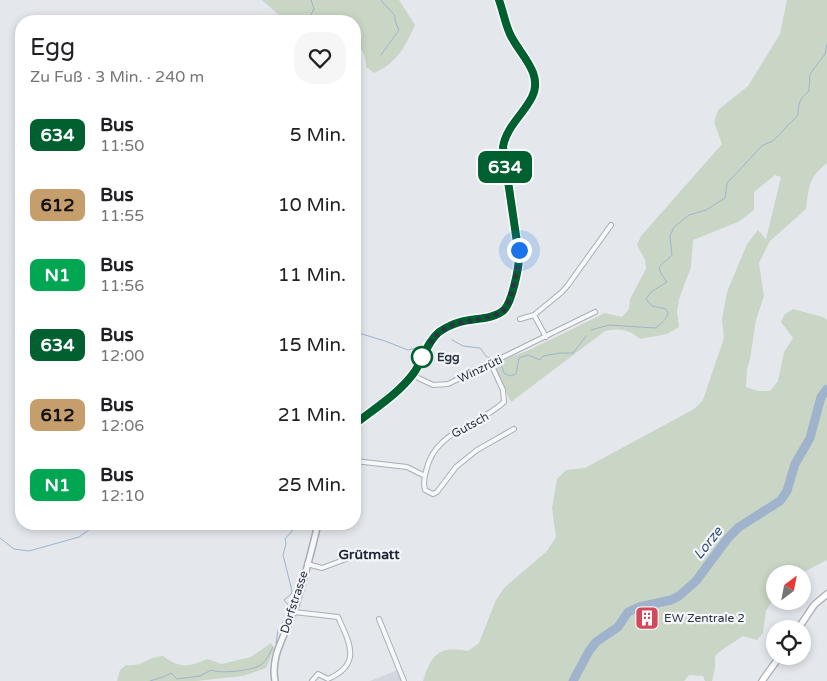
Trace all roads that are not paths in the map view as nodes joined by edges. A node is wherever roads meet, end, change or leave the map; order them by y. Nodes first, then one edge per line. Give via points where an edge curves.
1 (499, 0) edge
2 (611, 225) dead end
3 (595, 312) dead end
4 (534, 315) junction
5 (520, 319) dead end
6 (546, 337) junction
7 (491, 364) junction
8 (412, 375) junction
9 (361, 419) edge
10 (514, 429) dead end
11 (361, 462) edge
12 (425, 476) junction
13 (316, 530) edge
14 (362, 553) dead end
15 (307, 564) junction
16 (827, 594) edge
17 (294, 612) junction
18 (379, 619) dead end
19 (804, 620) edge
20 (774, 665) edge
21 (275, 681) edge
22 (312, 681) edge
23 (404, 681) edge
24 (762, 681) edge

1 - 8 street via 509,32 536,83 503,147 519,250 516,277 504,310 459,322 438,333
2 - 4 street via 568,285
3 - 6 street, Winzrüti
4 - 5 street
4 - 6 street
6 - 7 street, Winzrüti
7 - 8 street, Winzrüti via 440,386
7 - 12 street, Gutsch via 504,390 504,402 439,443 432,453
8 - 9 street
10 - 12 street, Gutsch via 477,450 456,467 434,494 425,490
11 - 12 street via 407,467
13 - 15 street, Dorfstrasse
14 - 15 street via 322,568
15 - 17 street, Dorfstrasse
16 - 19 main road
17 - 21 street, Dorfstrasse via 275,656
17 - 22 street via 338,617 351,649 350,662 339,674 328,679 318,674
18 - 23 street
20 - 24 main road

